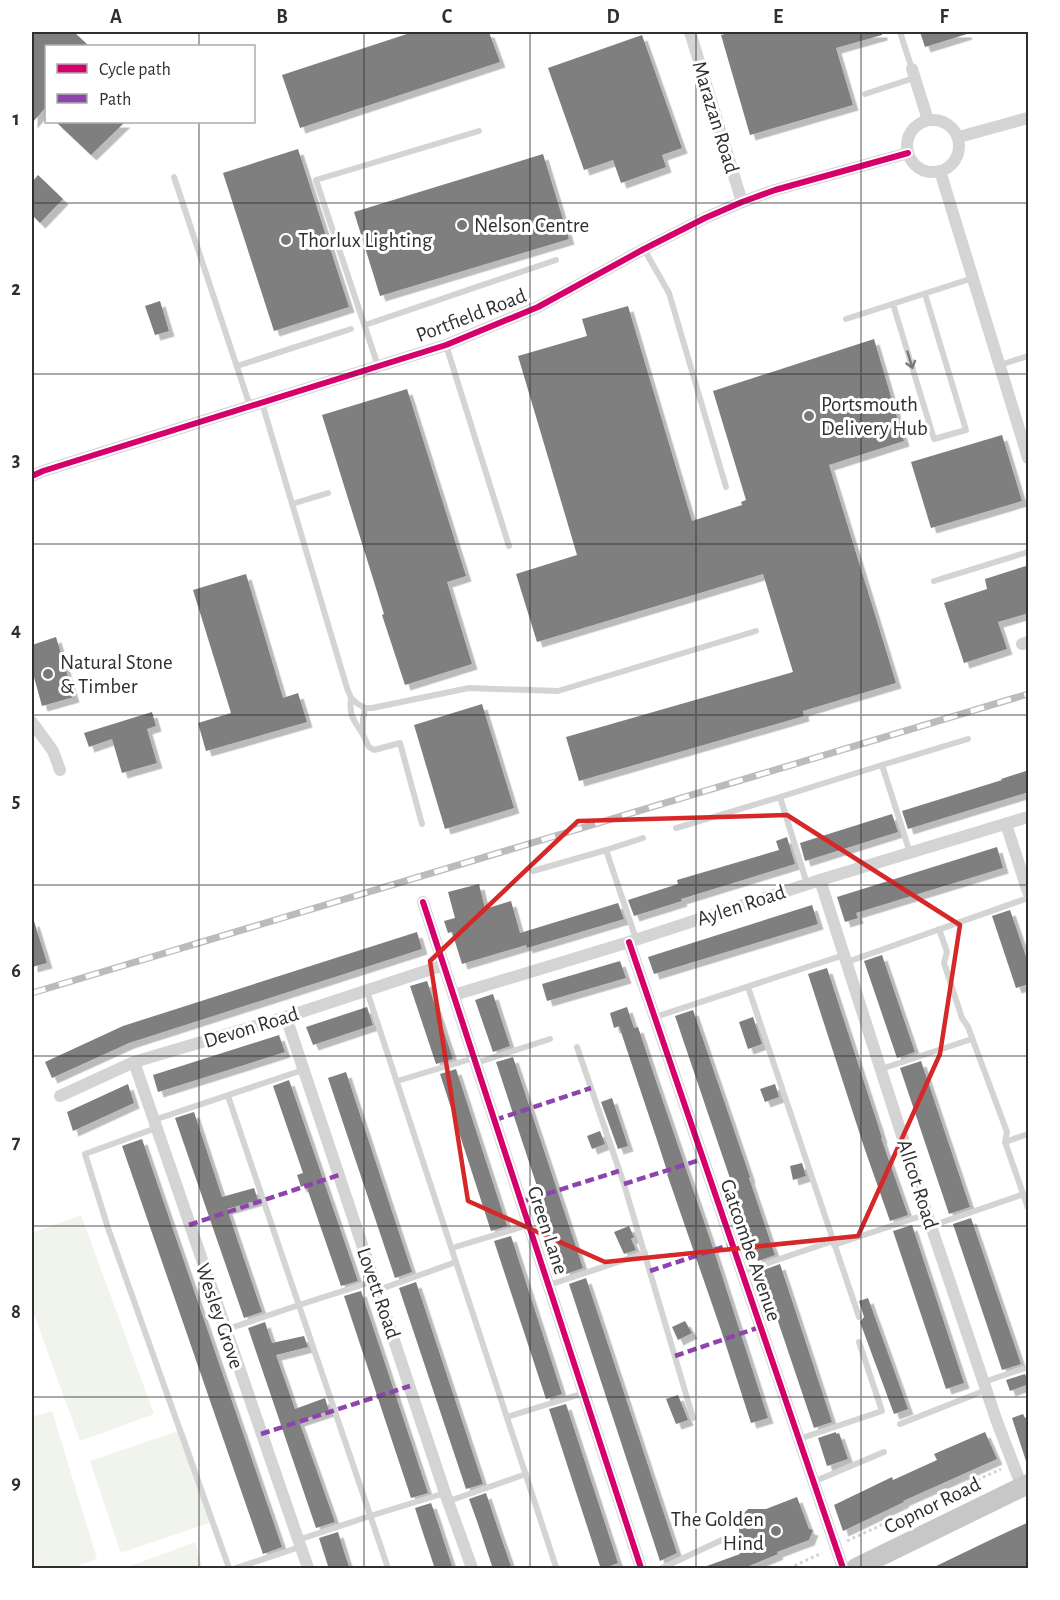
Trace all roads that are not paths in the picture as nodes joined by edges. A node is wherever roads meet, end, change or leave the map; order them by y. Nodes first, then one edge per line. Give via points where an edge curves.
1 (690, 32) edge
2 (900, 32) edge
3 (913, 73) junction
4 (865, 94) dead end
5 (1029, 118) edge
6 (928, 120) junction
7 (479, 130) dead end
8 (959, 138) junction
9 (908, 153) junction
10 (940, 171) junction
11 (174, 177) dead end
12 (742, 202) junction
13 (644, 249) junction
14 (556, 260) dead end
15 (973, 278) junction
16 (925, 294) junction
17 (892, 304) junction
18 (846, 319) dead end
19 (364, 325) junction
20 (351, 329) dead end
21 (446, 345) junction
22 (1029, 356) edge
23 (1000, 365) junction
24 (237, 366) junction
25 (378, 366) junction
26 (262, 403) junction
27 (250, 406) junction
28 (1029, 459) edge
29 (32, 476) edge
30 (726, 487) dead end
31 (327, 494) dead end
32 (292, 504) junction
33 (509, 546) dead end
34 (1029, 552) edge
35 (934, 581) dead end
36 (756, 632) dead end
37 (351, 698) junction
38 (365, 708) junction
39 (32, 722) edge
40 (363, 735) junction
41 (968, 739) dead end
42 (882, 765) junction
43 (60, 770) dead end
44 (780, 797) junction
45 (1029, 817) edge
46 (422, 824) dead end
47 (1006, 824) junction
48 (676, 828) dead end
49 (644, 838) dead end
50 (606, 850) junction
51 (910, 853) junction
52 (533, 871) dead end
53 (820, 880) junction
54 (807, 884) junction
55 (1029, 892) edge
56 (1029, 898) edge
57 (423, 902) dead end
58 (939, 929) junction
59 (632, 941) junction
60 (846, 958) junction
61 (444, 965) junction
62 (748, 987) junction
63 (367, 990) junction
64 (454, 995) junction
65 (286, 1017) junction
66 (654, 1017) junction
67 (550, 1039) dead end
68 (972, 1039) junction
69 (577, 1047) dead end
70 (475, 1060) junction
71 (134, 1062) junction
72 (304, 1070) junction
73 (881, 1070) junction
74 (397, 1081) junction
75 (60, 1096) dead end
76 (228, 1096) junction
77 (154, 1124) junction
78 (1029, 1134) edge
79 (1005, 1142) junction
80 (1024, 1194) junction
81 (1029, 1208) edge
82 (929, 1220) junction
83 (529, 1225) junction
84 (834, 1243) junction
85 (452, 1248) junction
86 (645, 1253) junction
87 (456, 1262) junction
88 (741, 1272) junction
89 (377, 1286) junction
90 (549, 1286) junction
91 (299, 1305) junction
92 (859, 1317) dead end
93 (225, 1330) junction
94 (859, 1342) dead end
95 (1029, 1367) edge
96 (984, 1386) junction
97 (584, 1393) junction
98 (507, 1417) junction
99 (693, 1418) dead end
100 (900, 1424) dead end
101 (798, 1439) junction
102 (884, 1452) dead end
103 (526, 1474) junction
104 (813, 1482) junction
105 (1027, 1485) edge
106 (447, 1497) junction
107 (370, 1516) junction
108 (724, 1539) dead end
109 (299, 1544) junction
110 (867, 1566) edge
111 (556, 1567) edge
112 (229, 1569) edge
113 (236, 1569) edge
114 (308, 1569) edge
115 (388, 1569) edge
116 (472, 1569) edge
117 (640, 1569) edge
118 (662, 1569) edge
119 (843, 1569) edge

1 - 12 street, Marazan Road
2 - 3 lane
3 - 4 lane
3 - 6 street
5 - 8 street
6 - 8 street via 946,122
6 - 9 street via 909,135
7 - 19 lane via 316,180
8 - 10 street via 958,156
9 - 10 street via 922,170
9 - 12 street, Portfield Road
10 - 15 street
11 - 24 lane
12 - 13 street, Portfield Road
13 - 21 street, Portfield Road via 538,307
13 - 30 lane via 669,293
14 - 19 lane
15 - 16 lane
15 - 23 street
16 - 17 lane
17 -> 16 lane via 934,439 966,430
17 - 18 lane
19 - 25 lane
20 - 24 lane
21 - 25 street, Portfield Road
21 - 33 lane
22 - 23 lane
23 - 28 street
24 - 27 lane
25 - 26 street, Portfield Road
26 - 27 street, Portfield Road
26 - 32 lane
27 - 29 street, Portfield Road
31 - 32 lane
32 - 37 lane
34 - 35 lane
36 - 38 lane via 558,691 469,688
37 - 38 lane
37 - 40 lane via 353,721
38 - 40 lane
39 - 43 street via 53,751
40 - 46 lane via 374,750 400,743
41 - 42 lane
42 - 44 lane
42 - 51 lane
44 - 48 lane
44 - 54 lane
45 - 47 street, Aylen Road
47 - 51 street, Aylen Road
47 - 55 street
49 - 50 lane
50 - 52 lane
50 - 59 lane
51 - 53 street, Aylen Road
53 - 54 street, Aylen Road
53 - 60 street, Allcot Road
54 - 59 street, Aylen Road
56 - 58 lane
57 - 61 street, Green Lane
58 - 60 lane
58 - 68 lane via 947,952 944,963
59 - 64 street, Aylen Road
59 - 66 street, Gatcombe Avenue
60 - 62 lane
60 - 73 street, Allcot Road
61 - 63 street, Devon Road
61 - 64 street, Green Lane
62 - 66 lane
62 - 84 lane
63 - 65 street, Devon Road
63 - 74 lane
64 - 70 street, Green Lane
65 - 71 street, Devon Road
65 - 72 street, Lovett Road
66 - 88 street, Gatcombe Avenue
67 - 70 lane
68 - 73 lane
68 - 79 lane via 1007,1132
69 - 86 lane
70 - 74 lane
70 - 83 street, Green Lane
71 - 75 street, Devon Road
71 - 77 street, Wesley Grove
72 - 76 lane
72 - 89 street, Lovett Road
73 - 82 street, Allcot Road
74 - 85 lane
76 - 77 lane
76 - 91 lane
77 - 93 street, Wesley Grove
77 - 112 lane via 85,1154
78 - 79 lane
79 - 80 lane
80 - 81 lane
80 - 82 lane
82 - 84 lane
82 - 96 street, Allcot Road
83 - 85 lane
83 - 90 street, Green Lane
84 - 88 lane
84 - 92 lane
85 - 87 lane
86 - 90 lane
86 - 99 lane
87 - 89 lane
87 - 98 lane
88 - 101 street, Gatcombe Avenue
89 - 91 lane
89 - 106 street, Lovett Road
90 - 97 street, Green Lane
91 - 93 lane
91 - 107 lane
93 - 109 street, Wesley Grove
94 - 101 lane via 882,1411
95 - 96 lane
96 - 100 lane
96 - 105 street, Allcot Road
97 - 98 lane
97 - 117 street, Green Lane
98 - 103 lane
101 - 104 street, Gatcombe Avenue
102 - 104 lane
103 - 106 lane
103 - 111 lane
104 - 119 street, Gatcombe Avenue
105 - 110 main road, Copnor Road
106 - 107 lane
106 - 116 street, Lovett Road
107 - 109 lane
107 - 115 lane
108 - 118 lane
109 - 113 lane
109 - 114 street, Wesley Grove

